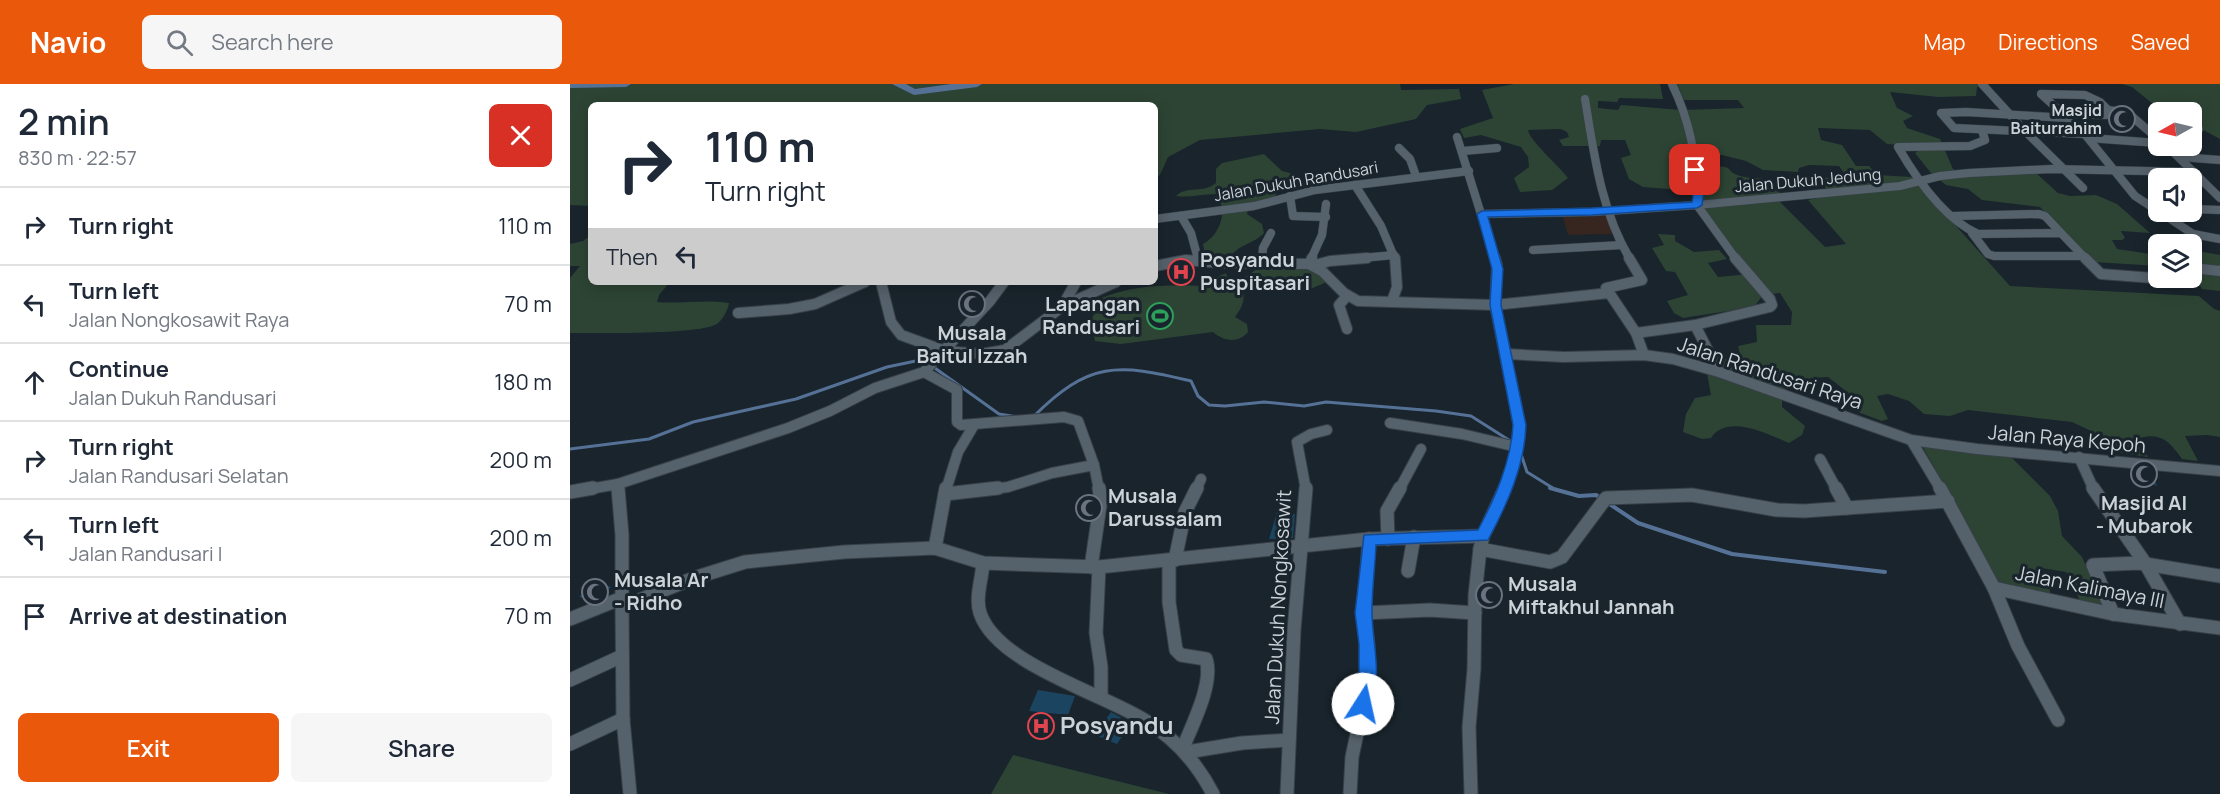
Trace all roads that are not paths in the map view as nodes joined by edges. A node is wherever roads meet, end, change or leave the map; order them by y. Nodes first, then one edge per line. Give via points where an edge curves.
1 (1672, 84) edge
2 (1982, 84) edge
3 (2071, 84) edge
4 (2085, 95) junction
5 (1585, 99) dead end
6 (2108, 110) junction
7 (2010, 114) junction
8 (2066, 116) junction
9 (2144, 126) junction
10 (2148, 126) edge
11 (1982, 130) junction
12 (2148, 130) edge
13 (2025, 131) junction
14 (2087, 136) junction
15 (1457, 137) dead end
16 (2148, 142) edge
17 (1399, 148) dead end
18 (1497, 148) dead end
19 (1463, 151) junction
20 (2180, 157) joint
21 (2220, 160) edge
22 (2190, 168) edge
23 (2066, 169) junction
24 (2115, 170) junction
25 (1469, 171) junction
26 (2148, 171) edge
27 (1416, 176) junction
28 (2202, 180) edge
29 (1921, 181) junction
30 (1355, 185) junction
31 (2083, 188) dead end
32 (1290, 196) junction
33 (2220, 198) edge
34 (2148, 203) edge
35 (1326, 204) dead end
36 (1697, 205) junction
37 (2202, 209) edge
38 (1608, 210) junction
39 (2220, 210) edge
40 (1482, 214) junction
41 (1181, 216) junction
42 (1954, 216) junction
43 (1326, 217) junction
44 (1158, 219) edge
45 (2176, 222) edge
46 (1271, 233) dead end
47 (1972, 233) junction
48 (2061, 233) junction
49 (2220, 239) edge
50 (1622, 245) junction
51 (1533, 250) dead end
52 (1394, 255) junction
53 (2083, 256) junction
54 (1198, 261) junction
55 (1262, 263) junction
56 (1312, 264) junction
57 (1158, 265) edge
58 (2202, 269) edge
59 (2220, 271) edge
60 (2148, 277) edge
61 (859, 285) edge
62 (881, 285) edge
63 (1002, 285) edge
64 (1074, 285) edge
65 (1109, 285) edge
66 (1609, 293) junction
67 (1347, 297) junction
68 (1392, 301) junction
69 (1495, 305) junction
70 (1063, 306) junction
71 (738, 313) dead end
72 (1695, 325) junction
73 (1347, 328) dead end
74 (1636, 333) junction
75 (945, 351) junction
76 (1507, 354) junction
77 (1644, 355) junction
78 (929, 366) junction
79 (1719, 372) junction
80 (1390, 423) dead end
81 (974, 425) junction
82 (1327, 430) dead end
83 (1911, 440) junction
84 (1517, 446) junction
85 (1421, 449) dead end
86 (2079, 457) junction
87 (1820, 459) dead end
88 (1094, 465) junction
89 (2220, 471) edge
90 (1202, 479) dead end
91 (618, 484) junction
92 (570, 492) edge
93 (945, 494) junction
94 (1948, 501) junction
95 (1847, 508) junction
96 (1414, 537) junction
97 (1388, 539) junction
98 (1369, 540) junction
99 (1482, 542) junction
100 (1301, 547) junction
101 (935, 548) junction
102 (1172, 560) junction
103 (983, 563) junction
104 (2146, 564) junction
105 (1095, 567) junction
106 (1408, 572) dead end
107 (2220, 576) edge
108 (1994, 588) junction
109 (622, 602) junction
110 (1364, 613) junction
111 (1475, 613) junction
112 (2113, 614) junction
113 (570, 619) edge
114 (2180, 624) junction
115 (2220, 628) edge
116 (622, 656) junction
117 (570, 680) edge
118 (1101, 697) junction
119 (623, 719) junction
120 (2058, 720) dead end
121 (1289, 740) junction
122 (570, 744) edge
123 (1185, 750) junction
124 (629, 794) edge
125 (1213, 794) edge
126 (1287, 794) edge
127 (1350, 794) edge
128 (1471, 794) edge

1 - 36 street via 1695,162
2 - 7 street
3 - 4 street
4 - 6 street
4 - 8 street via 2041,94
5 - 38 street
6 - 8 street via 2106,115
6 - 9 street via 2128,113
7 - 8 street
7 - 11 street via 1941,112 1951,127
7 - 13 street
8 - 14 street
9 - 10 street
9 - 12 street
11 - 13 street
11 - 29 street, Jalan Dukuh Jedung via 1985,140 1970,146 1898,146
13 - 14 street
13 - 23 street
14 - 16 street
14 - 24 street
15 - 19 street
17 - 27 street via 1410,159
18 - 19 street
19 - 25 street
20 - 21 street
20 - 22 street
23 - 24 street, Jalan Dukuh Jedung
23 - 29 street, Jalan Dukuh Jedung via 1969,173
23 - 31 street
24 - 26 street, Jalan Dukuh Jedung
24 - 34 street via 2135,196
25 - 27 street, Jalan Dukuh Randusari
25 - 40 street
27 - 30 street, Jalan Dukuh Randusari
28 - 33 street
29 - 36 street, Jalan Dukuh Jedung
29 - 42 street
30 - 32 street, Jalan Dukuh Randusari
30 - 52 street
32 - 41 street, Jalan Dukuh Randusari via 1254,206
32 - 43 street via 1293,216
35 - 43 street
36 - 38 street, Jalan Dukuh Jedung
36 - 72 street via 1772,305
37 - 39 street
38 - 40 street, Jalan Dukuh Jedung
38 - 50 street
40 - 69 street via 1498,269
41 - 44 street, Jalan Dukuh Randusari
41 - 54 street via 1191,233
42 - 47 street
42 - 48 street via 2039,214
43 - 56 street
45 - 49 street via 2193,234
46 - 55 street via 1263,248
47 - 48 street
47 - 53 street via 1984,250 1994,256
48 - 53 street
50 - 51 street
50 - 66 street via 1642,280 1608,286
52 - 56 street
52 - 68 street via 1399,280
53 - 60 street via 2098,272
54 - 55 street
54 - 57 street
55 - 56 street
56 - 67 street
58 - 59 street
61 - 71 street via 815,304
62 - 75 street via 891,322 901,335
63 - 75 street
64 - 70 street
65 - 70 street
66 - 69 street
66 - 74 street
67 - 68 street via 1358,301
67 - 73 street via 1339,305
68 - 69 street
69 - 76 street
70 - 75 street via 1005,350 981,354
72 - 74 street
72 - 79 street
74 - 77 street
75 - 78 street
76 - 77 street, Jalan Randusari Raya
76 - 84 street via 1519,425
77 - 79 street, Jalan Randusari Raya
78 - 81 street via 957,390 957,422
78 - 91 street via 788,428
79 - 83 street, Jalan Randusari Raya
80 - 84 street
81 - 88 street via 1073,418 1078,421
81 - 93 street via 963,440
82 - 100 street, Jalan Dukuh Nongkosawit via 1297,442 1306,487
83 - 86 street, Jalan Raya Kepoh
83 - 94 street
84 - 99 street via 1501,500
85 - 97 street via 1387,511
86 - 89 street, Jalan Raya Kepoh
86 - 104 street via 2098,494
87 - 95 street
88 - 93 street via 1008,487
88 - 105 street via 1101,500
90 - 102 street via 1185,512
91 - 92 street
91 - 109 street
93 - 101 street
94 - 95 street
94 - 108 street
95 - 99 street via 1777,510 1692,495 1604,500 1557,561
96 - 97 street
96 - 99 street
96 - 106 street
97 - 98 street
98 - 100 street
98 - 110 street
99 - 111 street
100 - 102 street
100 - 121 street, Jalan Dukuh Nongkosawit
101 - 103 street
101 - 109 street via 770,559 722,568
102 - 105 street
102 - 123 street via 1169,602 1176,650 1181,655 1206,659 1210,667
103 - 105 street
103 - 118 street via 979,612 994,636 1006,649 1034,665
104 - 107 street
104 - 112 street via 2093,565
104 - 114 street
105 - 118 street
108 - 112 street, Jalan Kalimaya III
108 - 120 street via 2018,646
109 - 113 street
109 - 116 street
110 - 111 street
110 - 127 street via 1368,682 1352,757
111 - 128 street via 1469,727
112 - 114 street, Jalan Kalimaya III
114 - 115 street, Jalan Kalimaya III
116 - 117 street
116 - 119 street
118 - 123 street via 1165,733
119 - 122 street
119 - 124 street
121 - 123 street, Jalan Dukuh Nongkosawit
121 - 126 street, Jalan Dukuh Nongkosawit
123 - 125 street

